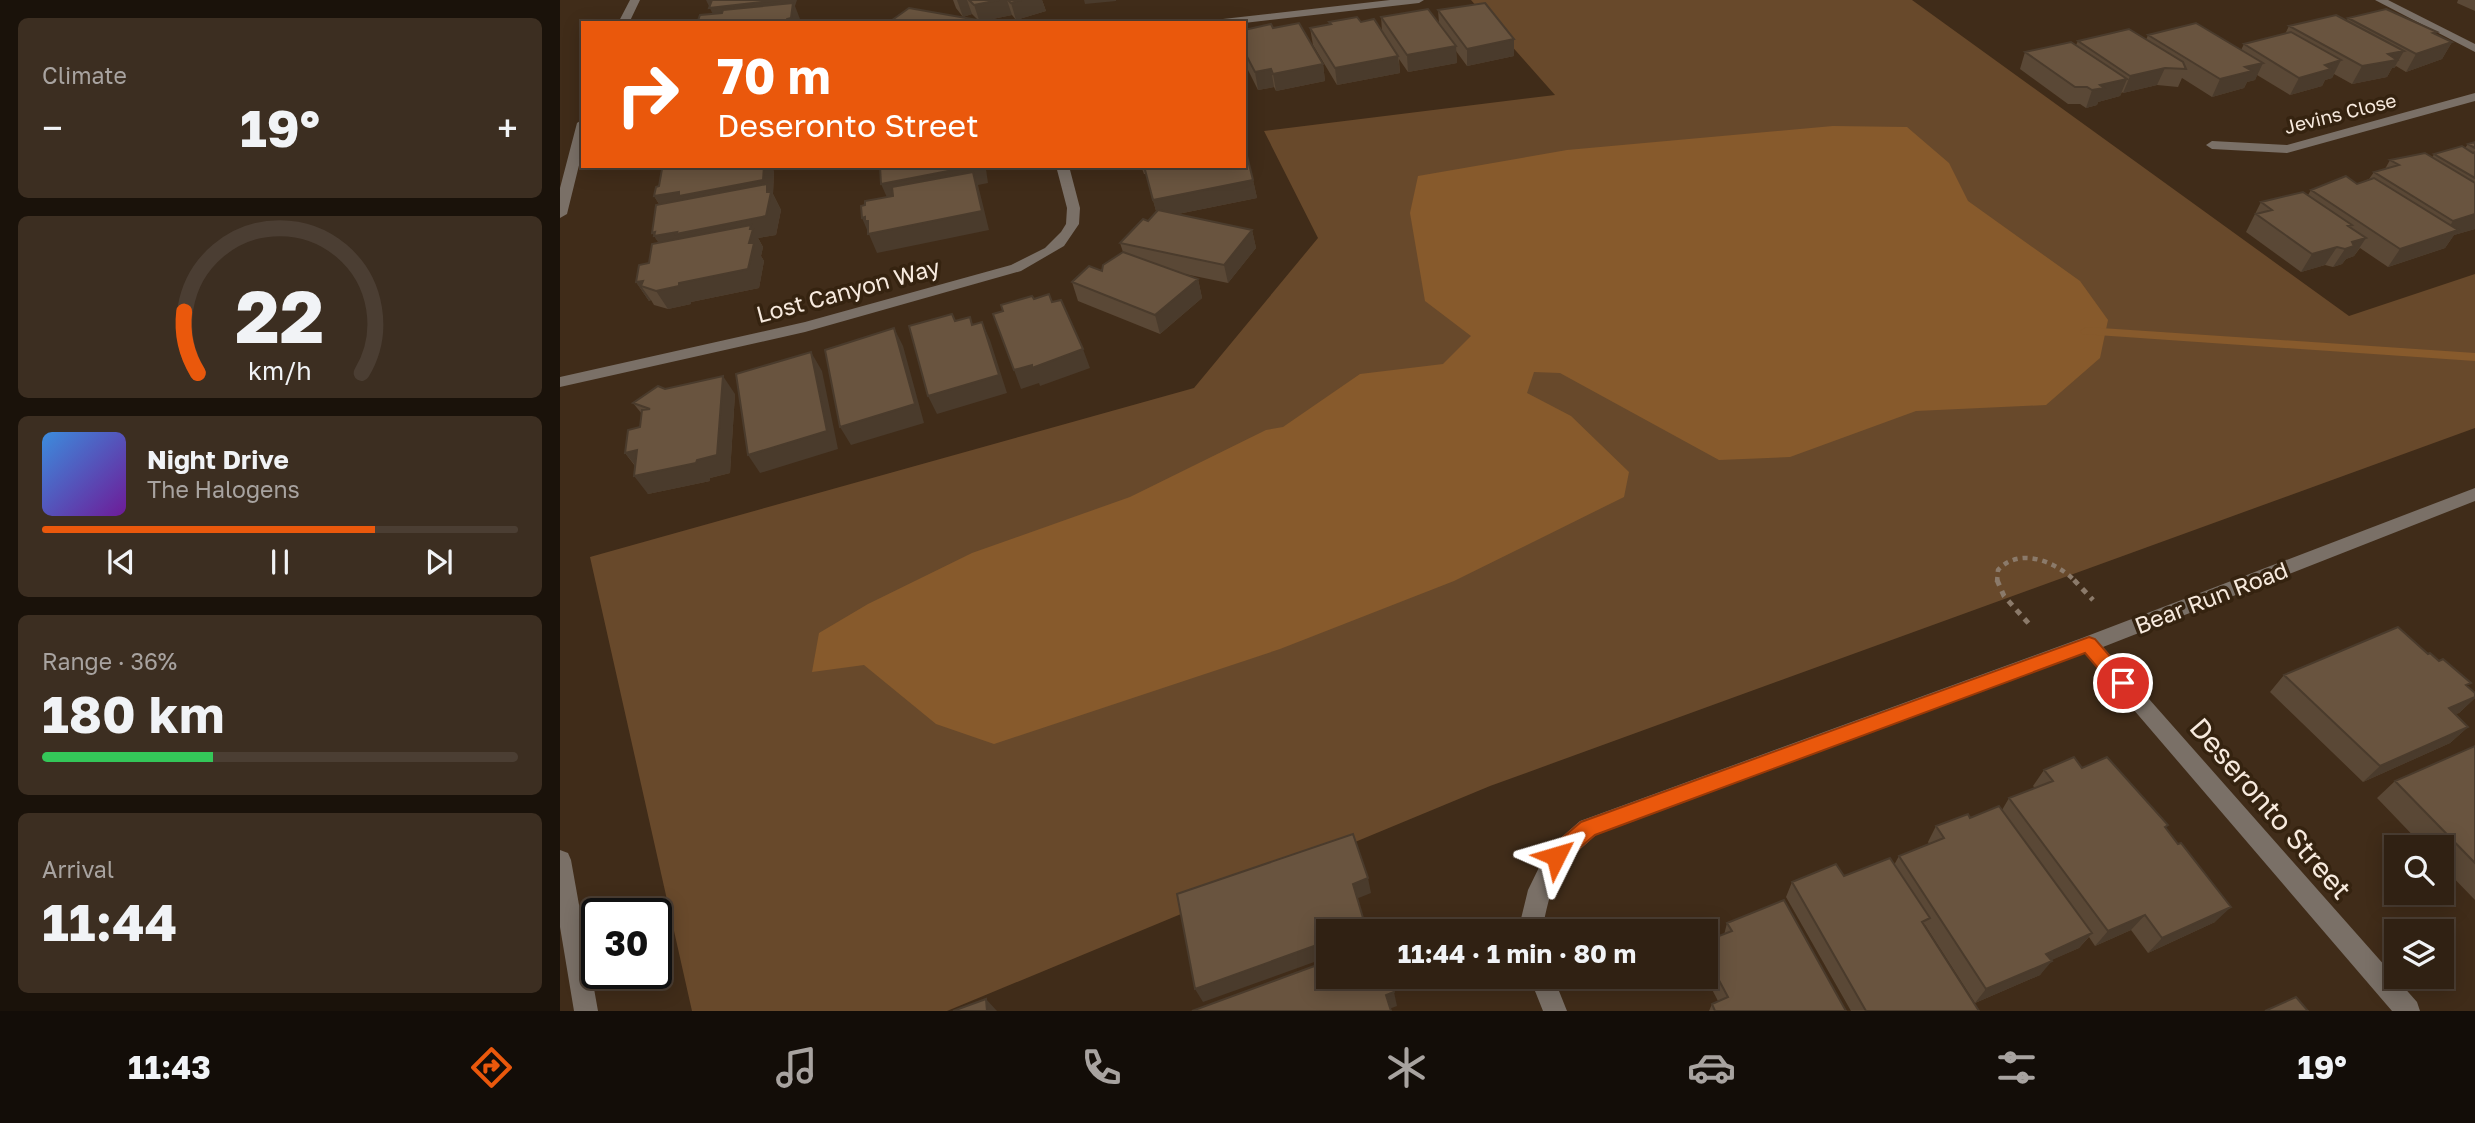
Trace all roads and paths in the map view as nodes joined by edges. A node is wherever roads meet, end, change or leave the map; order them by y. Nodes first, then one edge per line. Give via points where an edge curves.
1 (635, 0) edge
2 (1419, 0) edge
3 (2380, 0) edge
4 (624, 21) edge
5 (1232, 21) edge
6 (2475, 49) edge
7 (2475, 97) edge
8 (581, 132) edge
9 (2212, 145) dead end
10 (1063, 168) edge
11 (560, 214) edge
12 (560, 382) edge
13 (2475, 494) edge
14 (2093, 600) dead end
15 (2030, 625) dead end
16 (2089, 644) junction
17 (560, 860) edge
18 (1533, 919) edge
19 (1546, 989) edge
20 (586, 1011) edge
21 (1555, 1011) edge
22 (2408, 1011) edge

1 - 4 street
2 - 5 street
3 - 6 street
7 - 9 street, Jevins Close via 2287,149
8 - 11 street
10 - 12 street, Lost Canyon Way via 1075,215 1072,225 1066,236 1031,262 805,327
13 - 16 street, Bear Run Road
14 - 15 path via 2060,567 2036,557 2016,557 2005,563 1997,579 2001,591
16 - 18 street, Bear Run Road via 1588,828 1556,856 1539,890
16 - 22 street, Deseronto Street
17 - 20 street
19 - 21 street

